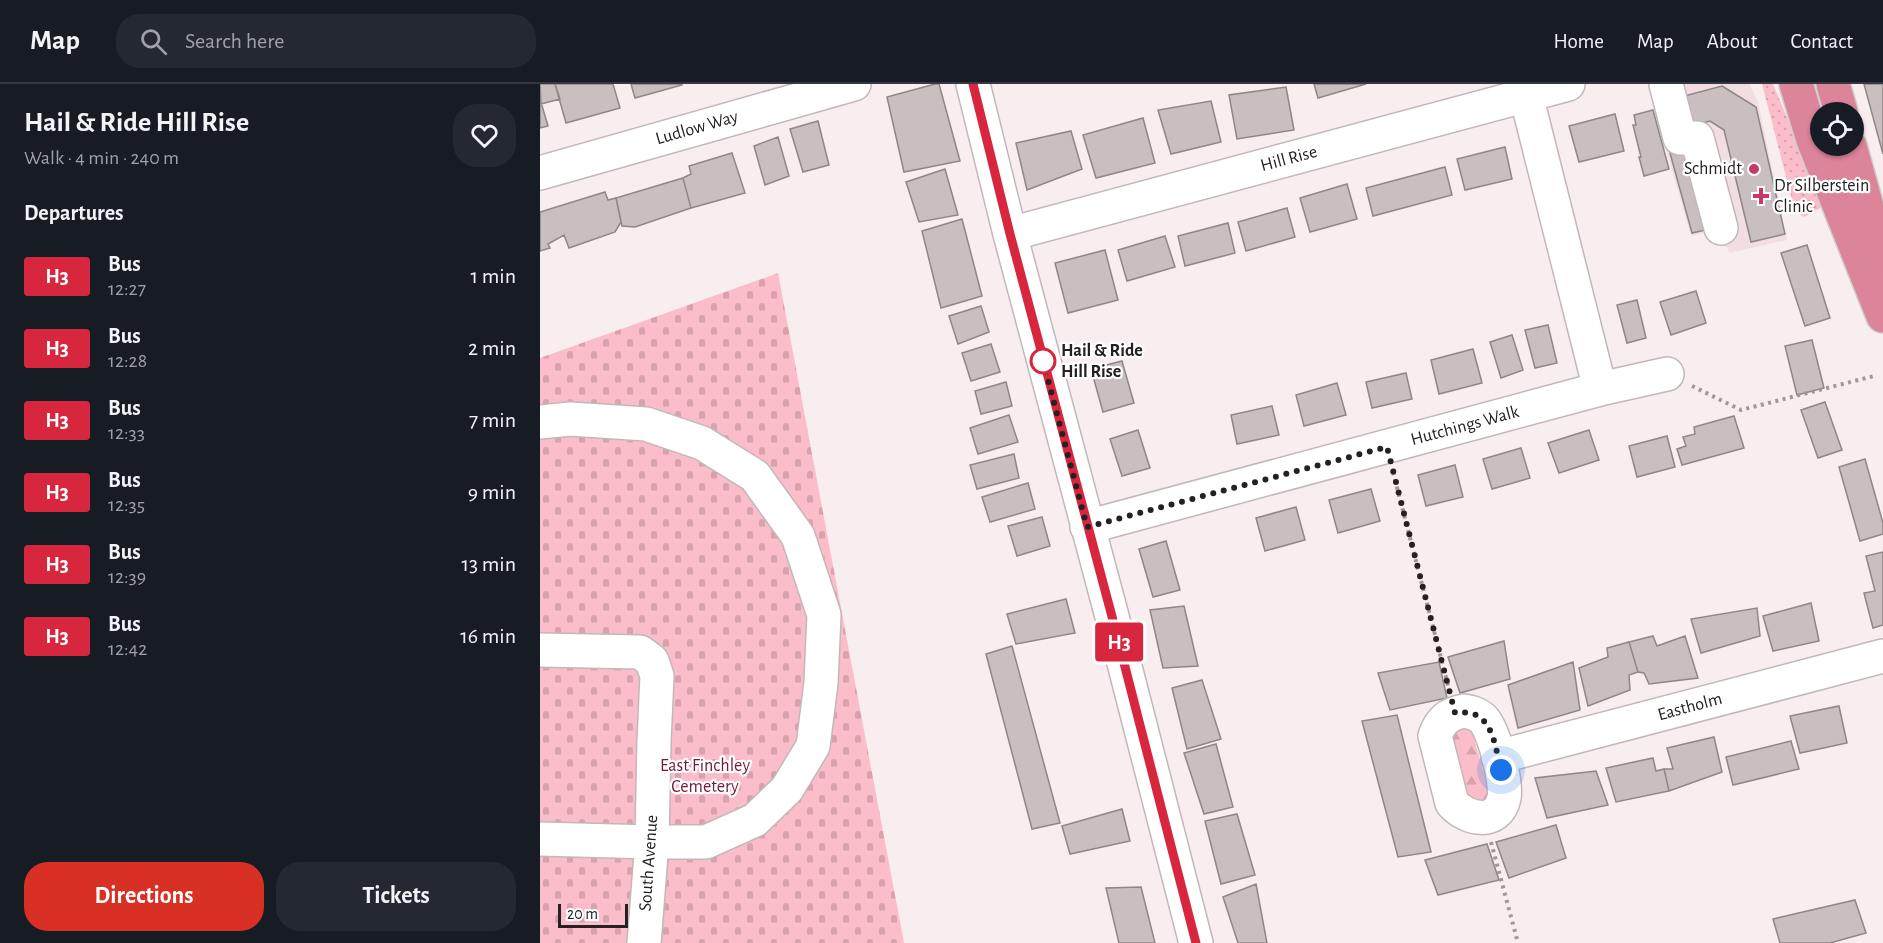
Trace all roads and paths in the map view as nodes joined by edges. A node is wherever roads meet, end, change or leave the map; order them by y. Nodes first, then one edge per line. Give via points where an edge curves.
1 (854, 84) edge
2 (974, 84) edge
3 (1569, 84) edge
4 (1666, 84) edge
5 (1796, 84) edge
6 (1833, 84) edge
7 (1526, 95) junction
8 (1838, 102) edge
9 (1854, 156) edge
10 (540, 173) edge
11 (1875, 205) edge
12 (1721, 228) dead end
13 (1010, 234) junction
14 (1883, 296) edge
15 (1883, 315) edge
16 (1667, 374) joint
17 (1874, 376) dead end
18 (1600, 389) junction
19 (540, 422) edge
20 (1387, 447) junction
21 (1087, 527) junction
22 (540, 650) edge
23 (1883, 656) edge
24 (1455, 713) junction
25 (1498, 757) junction
26 (1484, 817) junction
27 (540, 839) edge
28 (652, 842) junction
29 (644, 943) edge
30 (1196, 943) edge
31 (1518, 943) edge

1 - 10 street, Ludlow Way
2 - 13 street
3 - 7 street, Hill Rise
4 - 12 street via 1680,138 1697,138
5 - 15 highway via 1813,140
6 - 8 highway
7 - 13 street, Hill Rise
7 - 18 street
9 - 11 highway
11 - 14 highway
13 - 21 street
16 - 17 path via 1741,410
16 - 18 street, Hutchings Walk
18 - 20 street, Hutchings Walk
19 - 28 street via 570,419 646,424 702,443 755,476 798,536 824,615 813,746 787,789 755,820 706,842
20 - 21 street, Hutchings Walk
20 - 24 path
21 - 30 street
22 - 28 street, South Avenue via 640,652 652,661 657,676
23 - 25 street, Eastholm
24 - 25 street via 1464,711 1483,718
24 - 26 street via 1438,726 1435,736 1449,793 1459,811
25 - 26 street via 1504,798 1494,813
26 - 31 path
27 - 28 street
28 - 29 street, South Avenue

